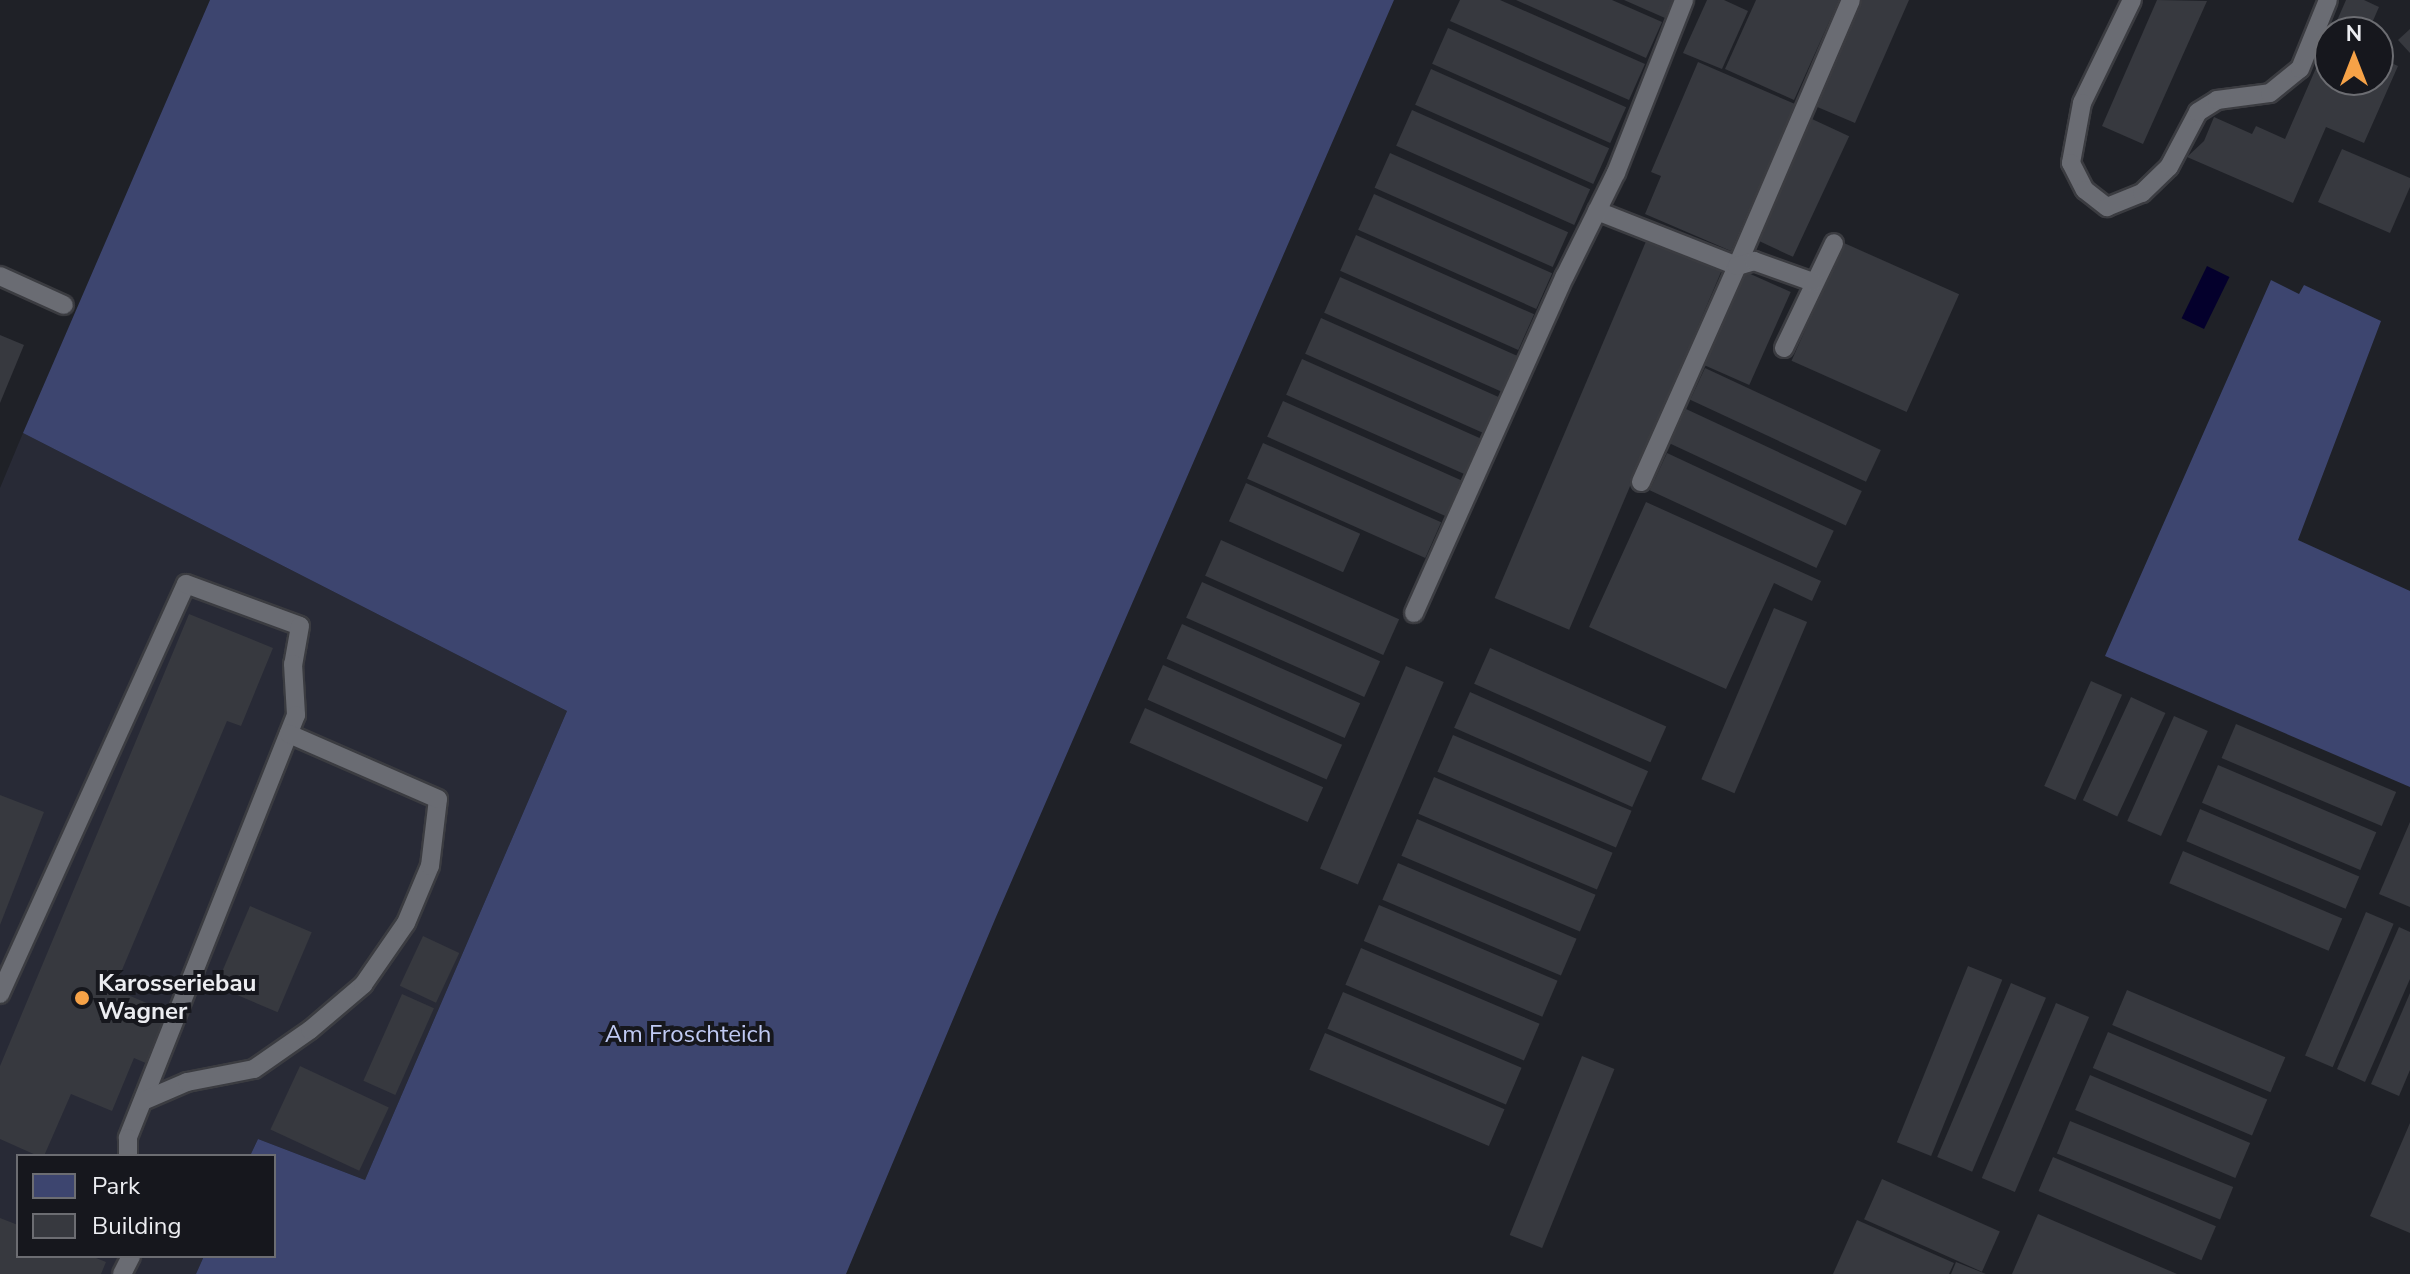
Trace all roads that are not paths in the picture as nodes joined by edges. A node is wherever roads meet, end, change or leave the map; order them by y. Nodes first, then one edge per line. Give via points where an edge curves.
1 (1684, 0) edge
2 (1851, 0) edge
3 (2132, 0) edge
4 (2328, 0) edge
5 (1597, 211) junction
6 (1834, 243) dead end
7 (1737, 266) junction
8 (0, 276) edge
9 (1813, 282) junction
10 (64, 305) dead end
11 (1784, 348) dead end
12 (1641, 482) dead end
13 (1414, 613) dead end
14 (289, 734) junction
15 (0, 994) edge
16 (143, 1101) junction
17 (128, 1154) edge

1 - 5 lane
2 - 7 lane
3 - 4 lane via 2082,103 2071,163 2085,190 2107,207 2142,193 2169,167 2198,112 2217,100 2270,93 2300,69
5 - 7 lane
5 - 13 lane
6 - 9 lane
7 - 9 lane via 1754,261
7 - 12 lane
8 - 10 lane
9 - 11 lane
14 - 15 lane via 296,715 293,664 300,626 186,584
14 - 16 lane
14 - 16 lane via 438,799 430,866 406,923 363,985 310,1030 254,1069 187,1082
16 - 17 lane via 128,1138

